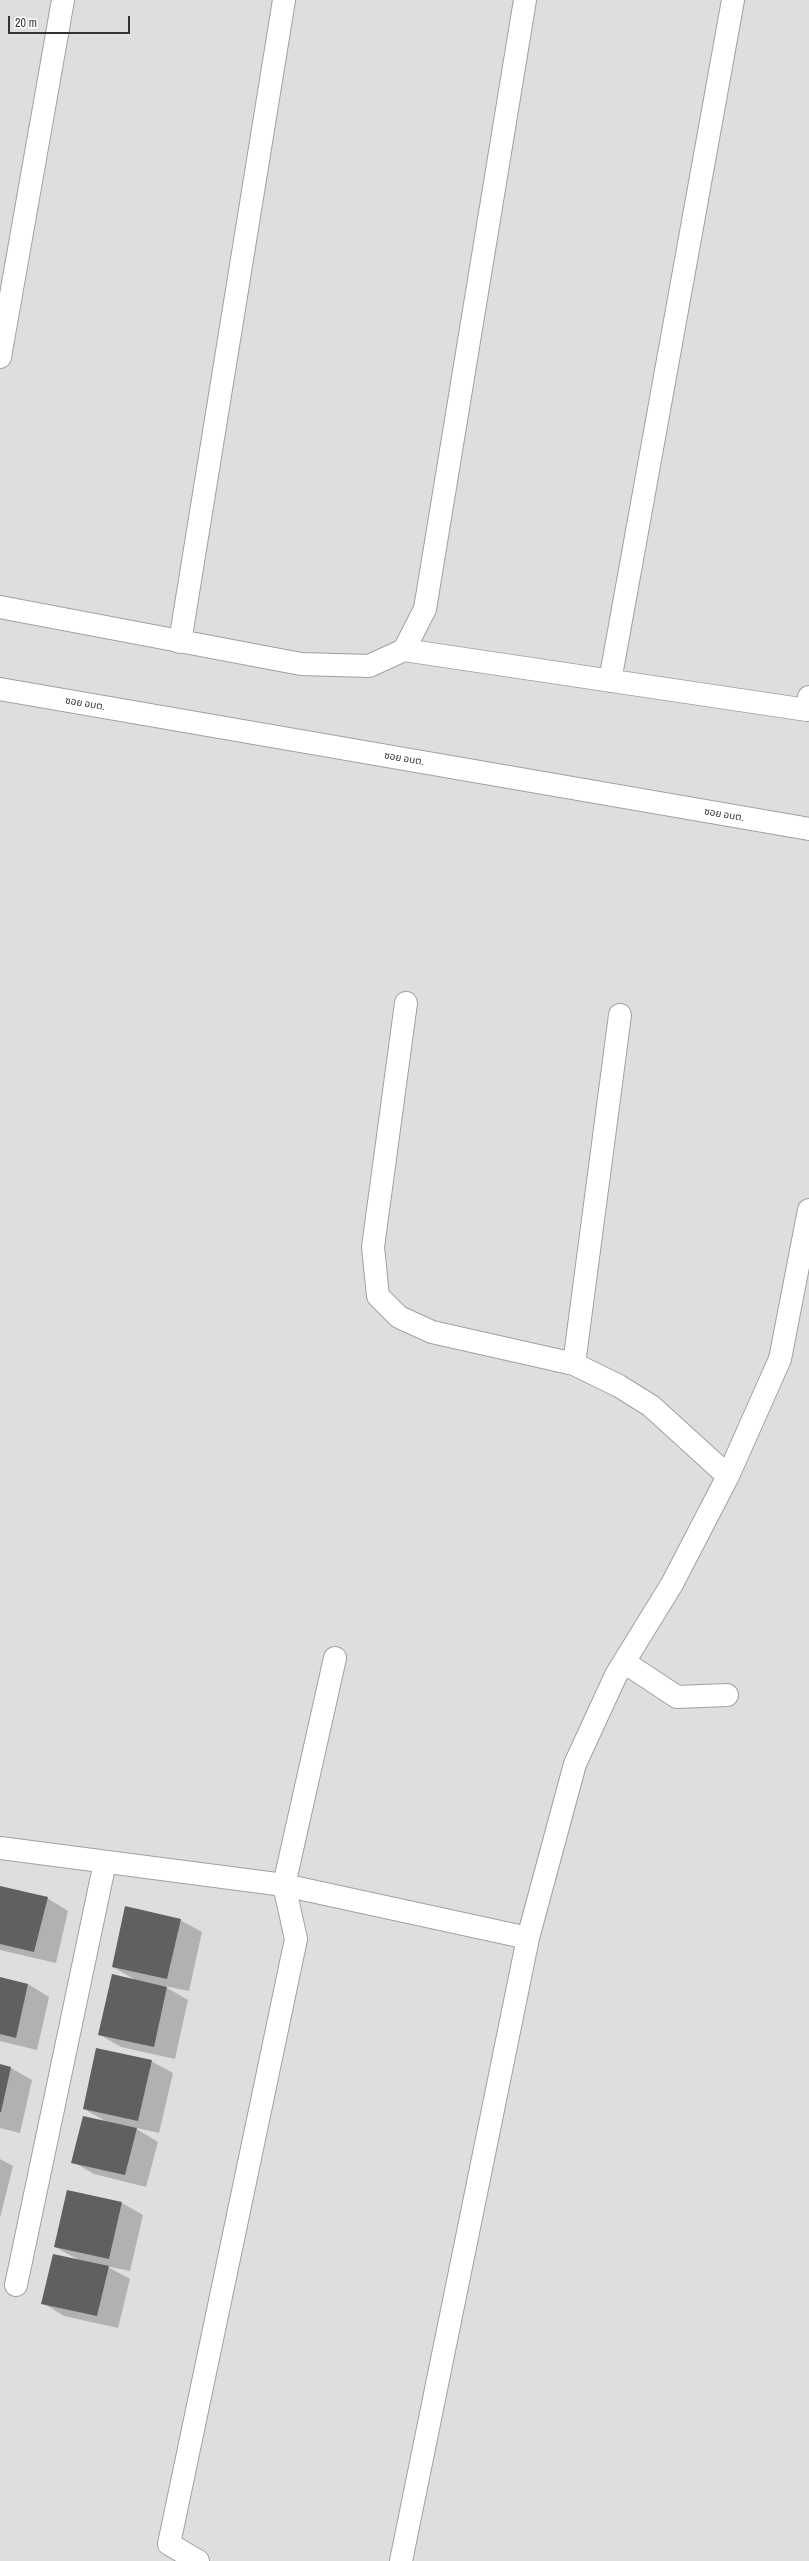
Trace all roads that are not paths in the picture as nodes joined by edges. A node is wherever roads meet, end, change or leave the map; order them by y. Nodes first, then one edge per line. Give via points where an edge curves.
1 (63, 0) edge
2 (284, 0) edge
3 (525, 0) edge
4 (733, 0) edge
5 (0, 357) edge
6 (0, 607) edge
7 (180, 642) junction
8 (404, 650) junction
9 (610, 681) junction
10 (0, 689) edge
11 (809, 697) edge
12 (809, 829) edge
13 (406, 1003) dead end
14 (620, 1015) dead end
15 (809, 1210) edge
16 (574, 1364) junction
17 (728, 1476) junction
18 (335, 1658) dead end
19 (624, 1662) junction
20 (727, 1695) dead end
21 (0, 1848) edge
22 (105, 1862) junction
23 (284, 1884) junction
24 (528, 1938) junction
25 (16, 2285) dead end
26 (198, 2561) edge
27 (401, 2561) edge

1 - 5 street
2 - 7 street
3 - 8 street via 425,609
4 - 9 street
6 - 7 street
7 - 8 street via 301,664 369,666
8 - 9 street
9 - 11 street via 807,710
10 - 12 street, ซอย อบต.
13 - 16 street via 373,1247 378,1296 399,1317 432,1332
14 - 16 street
15 - 17 street via 780,1360
16 - 17 street via 619,1386 650,1406
17 - 19 street via 672,1584
18 - 23 street
19 - 20 street via 677,1696
19 - 24 street via 575,1764
21 - 22 street
22 - 23 street
22 - 25 street
23 - 24 street
23 - 26 street via 296,1939 168,2544
24 - 27 street

